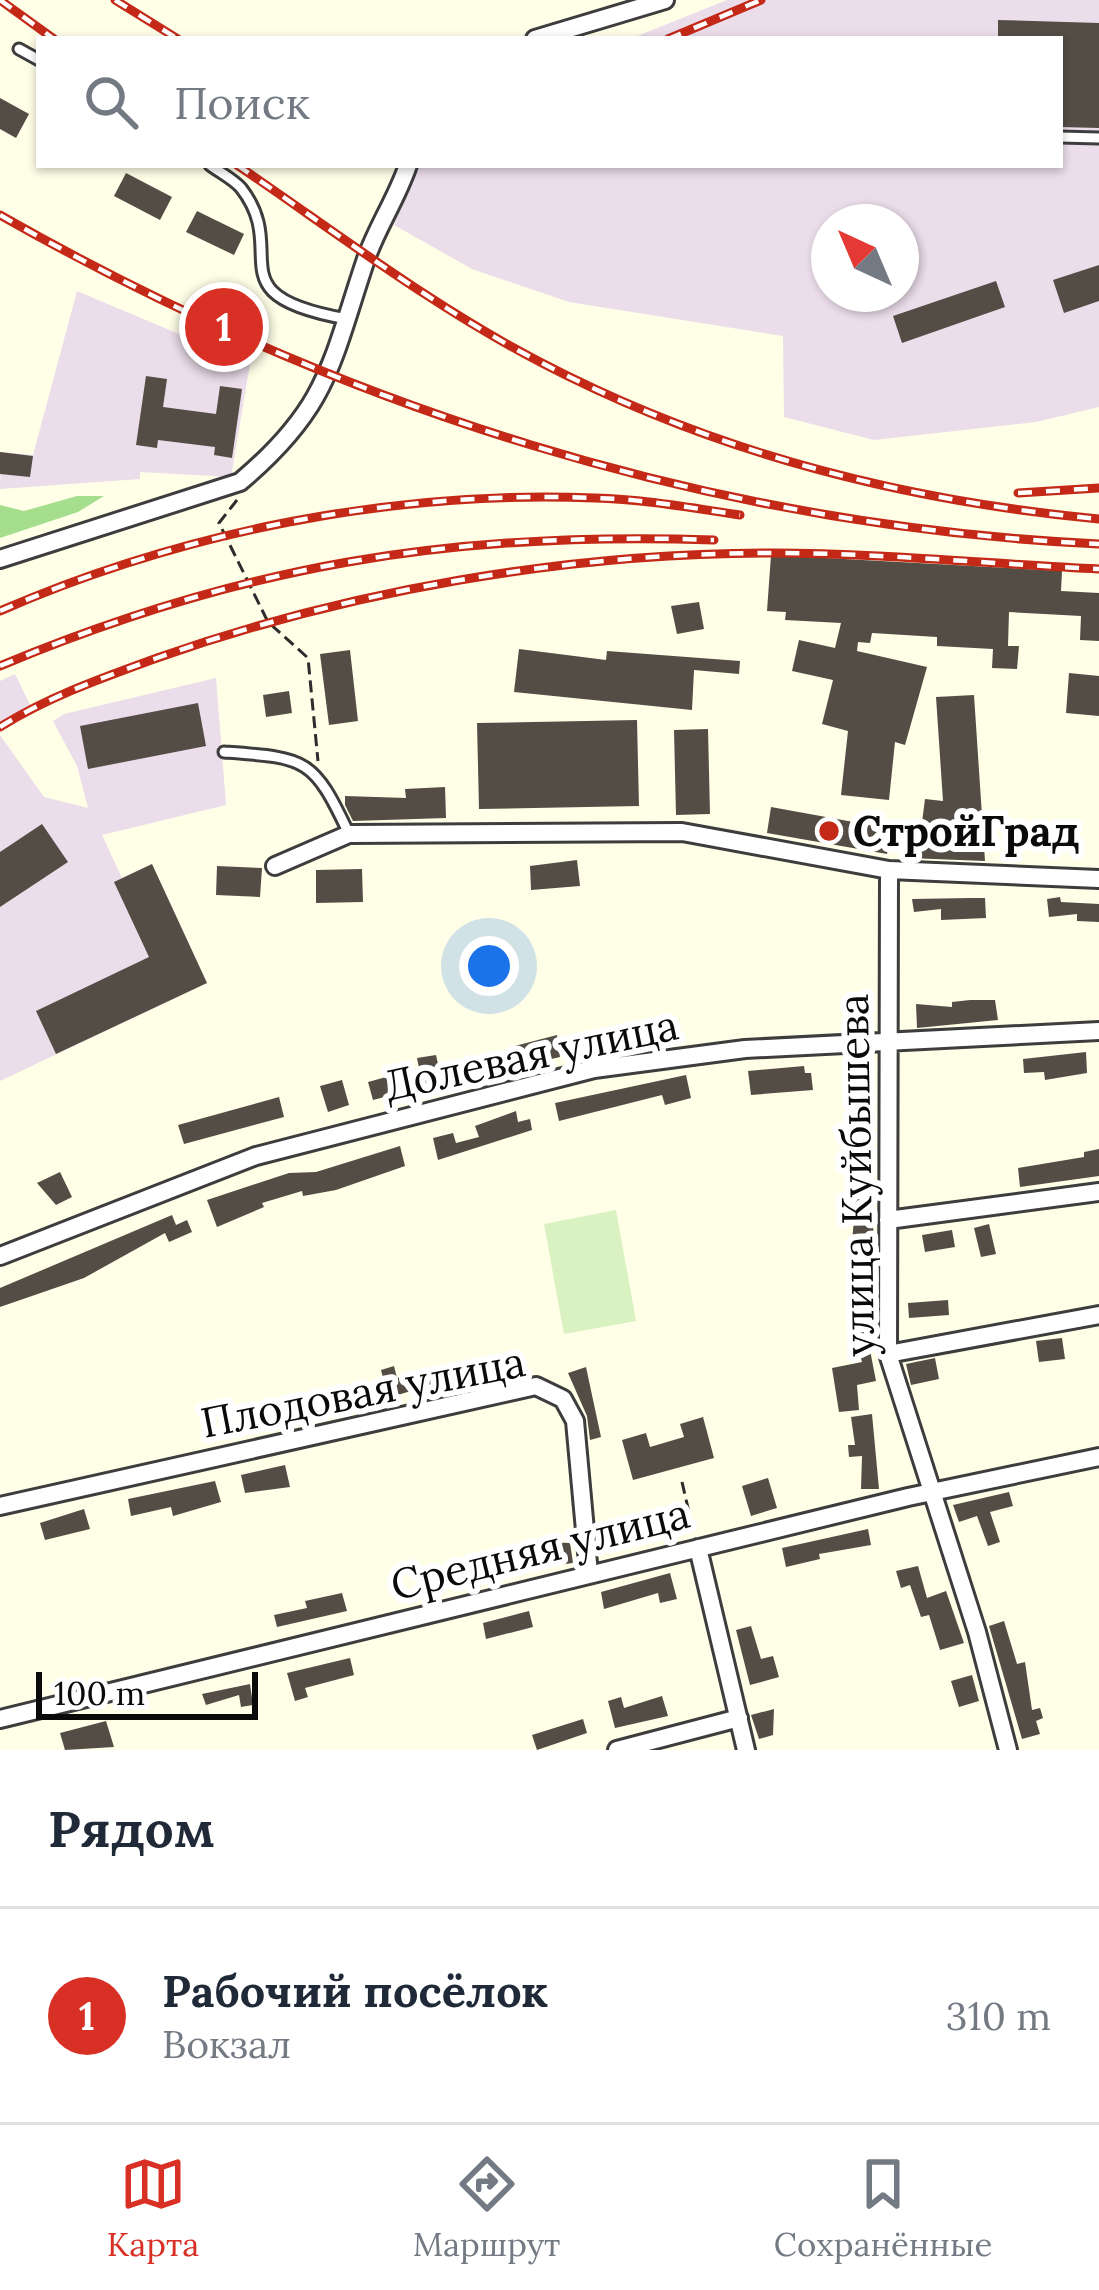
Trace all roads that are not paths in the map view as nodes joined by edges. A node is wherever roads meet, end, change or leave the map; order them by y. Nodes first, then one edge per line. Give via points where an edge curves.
1 (665, 0) edge
2 (545, 36) edge
3 (19, 50) dead end
4 (36, 58) edge
5 (1063, 137) edge
6 (1099, 138) edge
7 (214, 168) edge
8 (407, 168) edge
9 (347, 319) junction
10 (0, 560) edge
11 (224, 752) dead end
12 (349, 834) junction
13 (274, 866) dead end
14 (889, 870) junction
15 (1099, 878) edge
16 (1099, 1031) edge
17 (892, 1044) junction
18 (1099, 1192) edge
19 (888, 1220) junction
20 (0, 1256) edge
21 (1099, 1315) edge
22 (888, 1354) junction
23 (1099, 1457) edge
24 (933, 1493) junction
25 (0, 1506) edge
26 (698, 1547) junction
27 (590, 1574) junction
28 (739, 1718) junction
29 (0, 1719) edge
30 (616, 1750) edge
31 (746, 1750) edge
32 (1008, 1750) edge

1 - 2 street
3 - 4 lane
5 - 6 lane
7 - 9 lane via 240,186 272,292 307,312
8 - 9 street
9 - 10 street via 310,413 240,482
11 - 12 lane via 293,758 320,781
12 - 13 street
12 - 14 street via 682,832
14 - 15 street
14 - 17 street, улица Куйбышева
16 - 17 street, Долевая улица
17 - 19 street, улица Куйбышева
17 - 20 street, Долевая улица via 745,1049 594,1069 256,1156
18 - 19 street
19 - 22 street, улица Куйбышева
21 - 22 street
22 - 24 street, улица Куйбышева
23 - 24 street, Средняя улица
24 - 26 street, Средняя улица
24 - 32 street, улица Куйбышева
25 - 27 street, Плодовая улица via 536,1386 562,1400 575,1420
26 - 27 street, Средняя улица
26 - 28 street
27 - 29 street, Средняя улица
28 - 30 street
28 - 31 street

